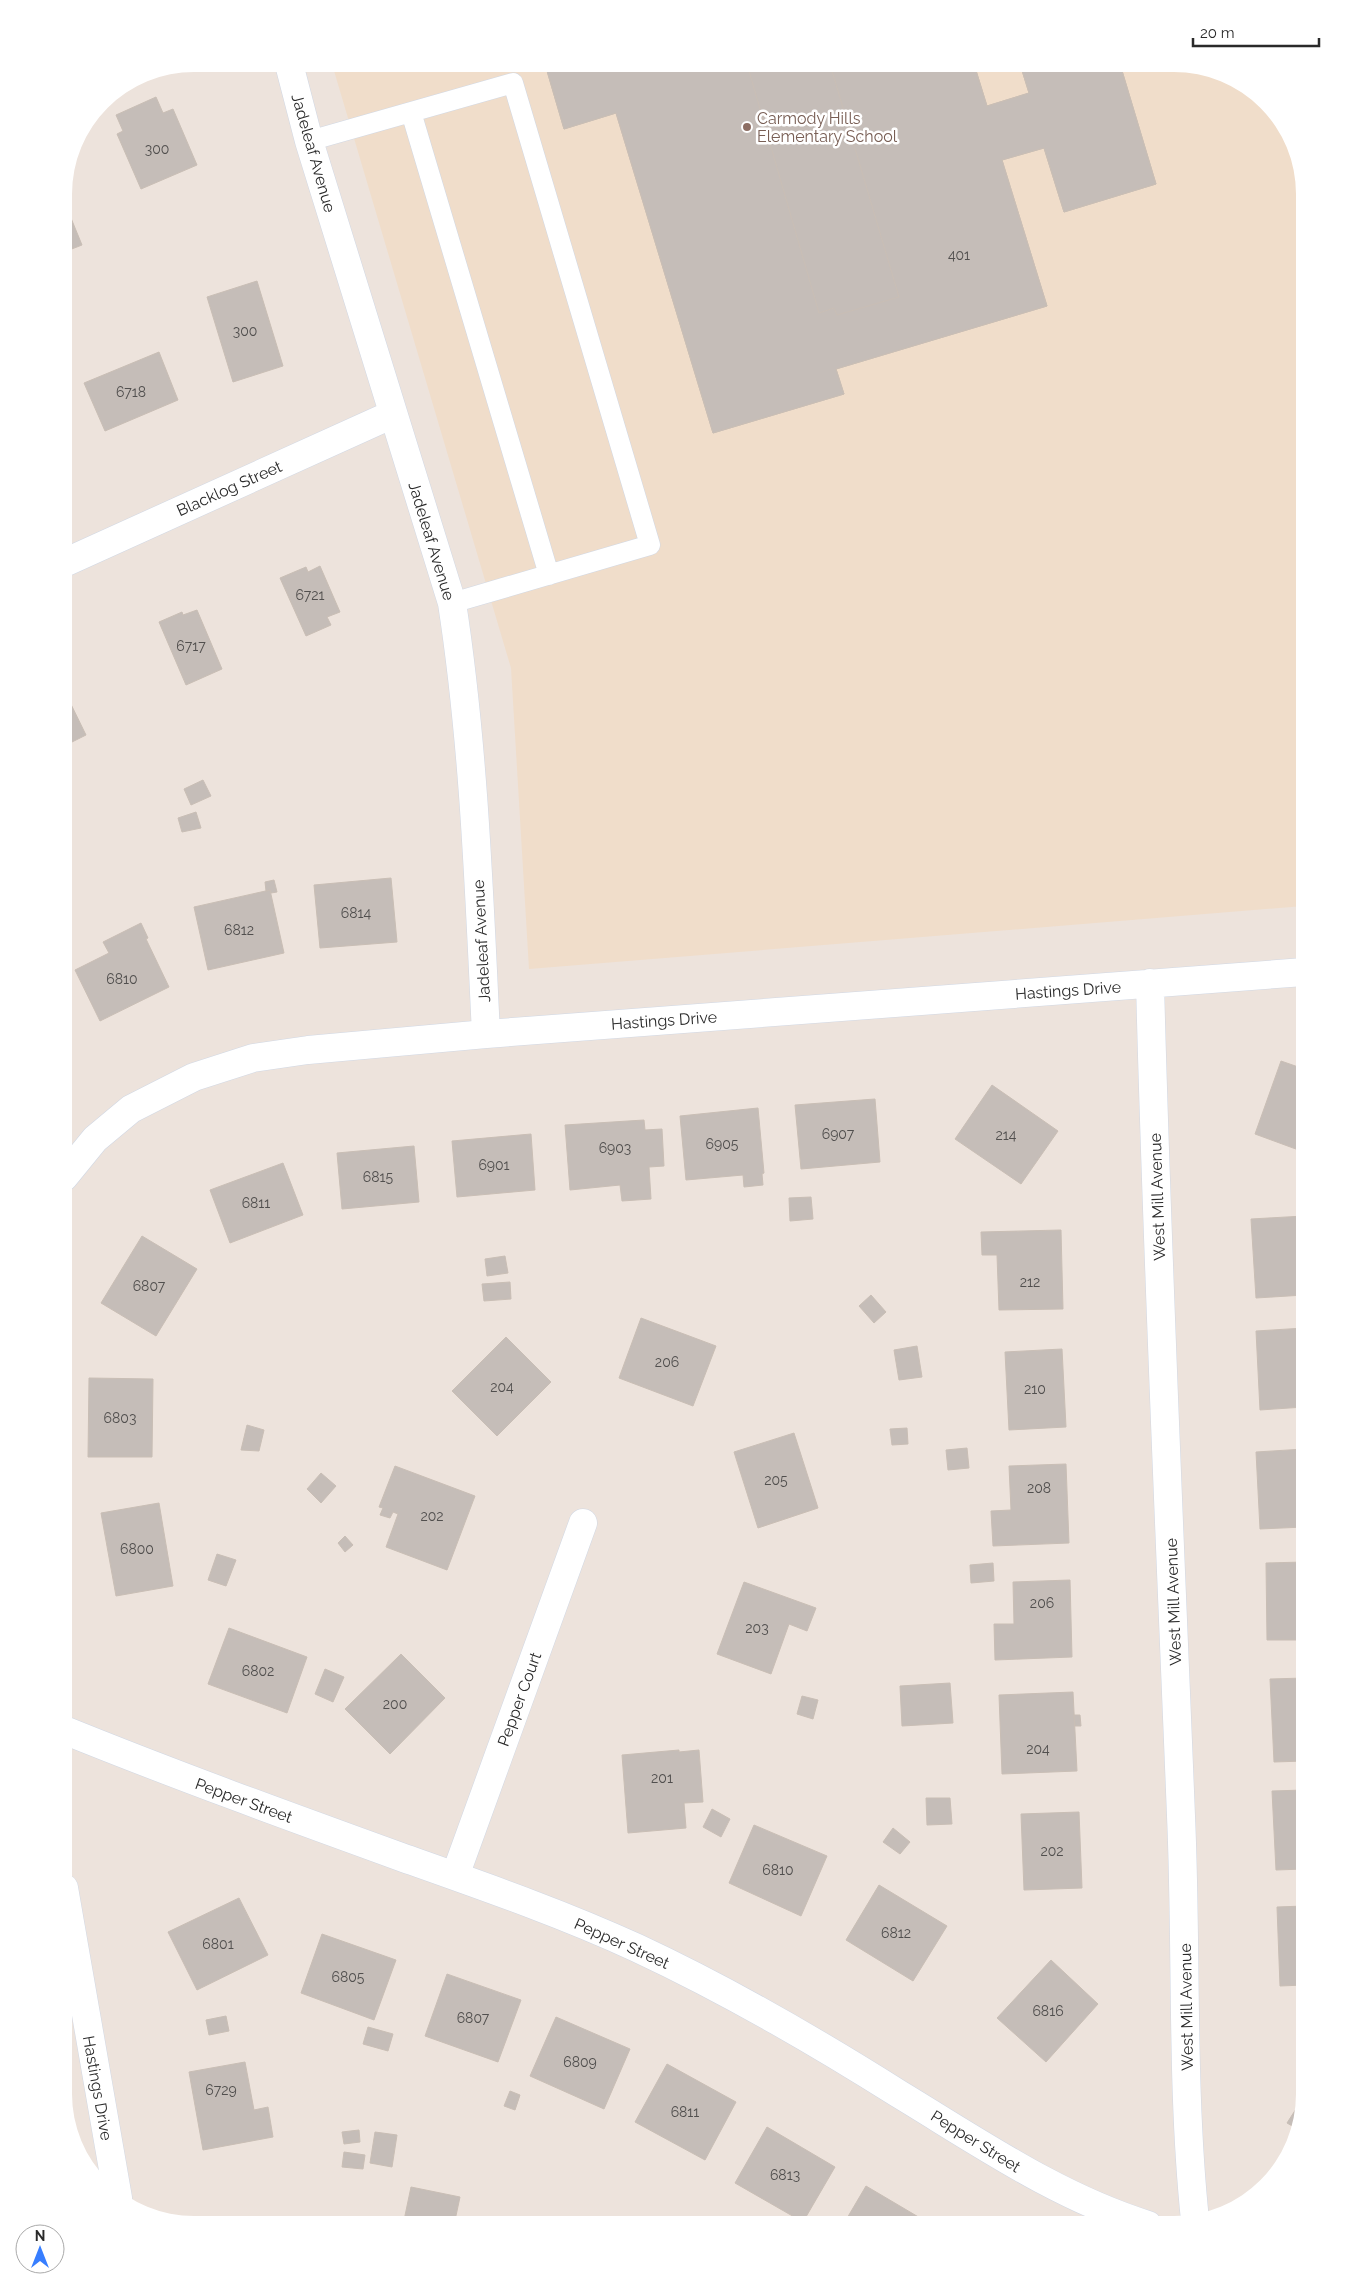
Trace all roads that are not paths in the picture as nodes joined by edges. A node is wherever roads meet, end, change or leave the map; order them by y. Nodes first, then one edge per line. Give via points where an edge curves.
1 (291, 73) edge
2 (411, 112) junction
3 (309, 141) junction
4 (394, 414) junction
5 (73, 559) edge
6 (549, 575) junction
7 (452, 603) junction
8 (1296, 973) edge
9 (1150, 983) junction
10 (486, 1034) junction
11 (73, 1166) edge
12 (583, 1523) dead end
13 (73, 1734) edge
14 (455, 1876) junction
15 (73, 1940) edge
16 (116, 2188) edge
17 (1195, 2214) edge
18 (1120, 2216) edge

1 - 3 street, Jadeleaf Avenue
2 - 3 lane
2 - 6 lane
2 - 6 lane via 512,83 515,92 650,545
3 - 4 street, Jadeleaf Avenue
4 - 5 street, Blacklog Street
4 - 7 street, Jadeleaf Avenue
6 - 7 lane
7 - 10 street, Jadeleaf Avenue via 472,774
8 - 9 street, Hastings Drive
9 - 10 street, Hastings Drive
9 - 17 street, West Mill Avenue via 1162,1381 1183,1857 1188,2115
10 - 11 street, Hastings Drive via 308,1050 253,1058 220,1068 177,1085 131,1109 95,1139
12 - 14 street, Pepper Court
13 - 14 street, Pepper Street via 166,1772
14 - 18 street, Pepper Street via 636,1948 730,1995 876,2079 1020,2169
15 - 16 street, Hastings Drive

